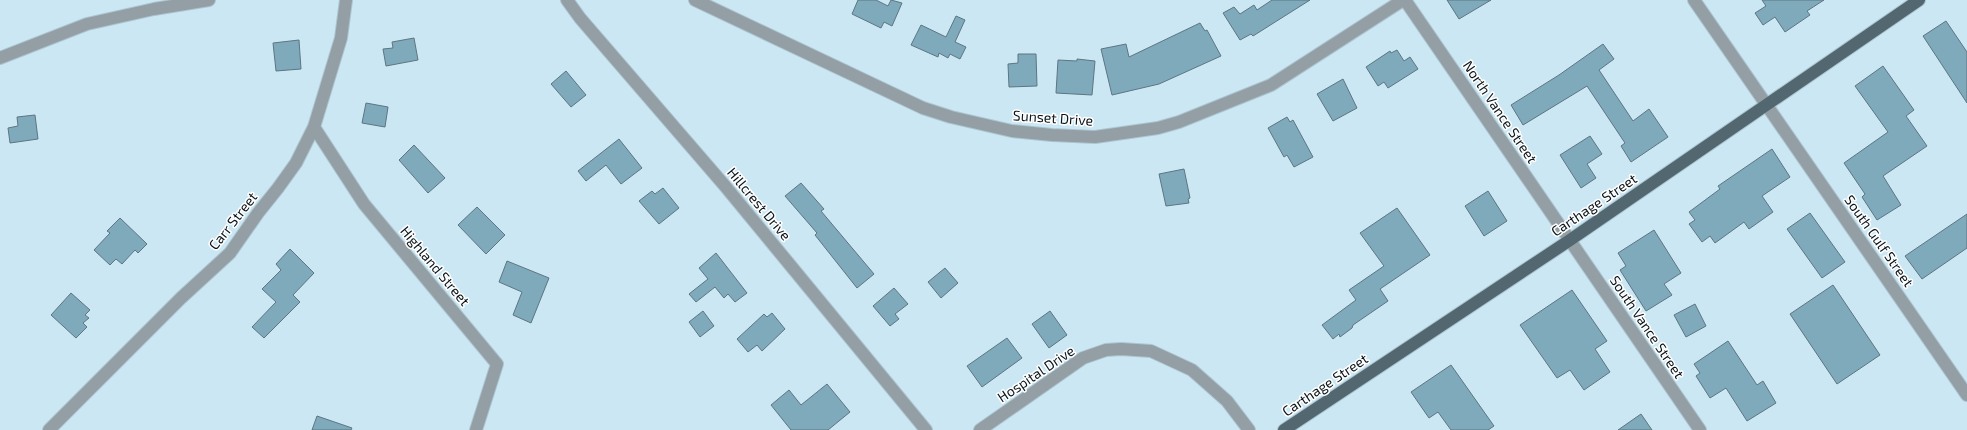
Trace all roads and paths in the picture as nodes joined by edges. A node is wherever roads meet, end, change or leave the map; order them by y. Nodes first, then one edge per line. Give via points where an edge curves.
1 (209, 0) edge
2 (346, 0) edge
3 (567, 0) edge
4 (695, 0) edge
5 (1404, 0) edge
6 (1694, 0) edge
7 (1919, 0) edge
8 (0, 58) edge
9 (1766, 105) junction
10 (314, 127) junction
11 (1570, 240) junction
12 (1967, 395) edge
13 (49, 430) edge
14 (476, 430) edge
15 (926, 430) edge
16 (980, 430) edge
17 (1250, 430) edge
18 (1284, 430) edge
19 (1700, 430) edge

1 - 8 street via 87,24
2 - 10 street, Carr Street via 340,38
3 - 15 street, Hillcrest Drive via 730,192
4 - 5 street, Sunset Drive via 923,108 1012,131 1095,137 1158,128 1179,122 1271,85
5 - 11 street, North Vance Street
6 - 9 street, South Gulf Street
7 - 9 main road, Carthage Street
9 - 11 main road, Carthage Street
9 - 12 street, South Gulf Street
10 - 13 street, Carr Street via 296,163 230,253 181,298
10 - 14 street, Highland Street via 364,204 498,364
11 - 18 main road, Carthage Street
11 - 19 street, South Vance Street
16 - 17 street, Hospital Drive via 1083,358 1106,350 1121,349 1151,351 1192,370 1227,401

